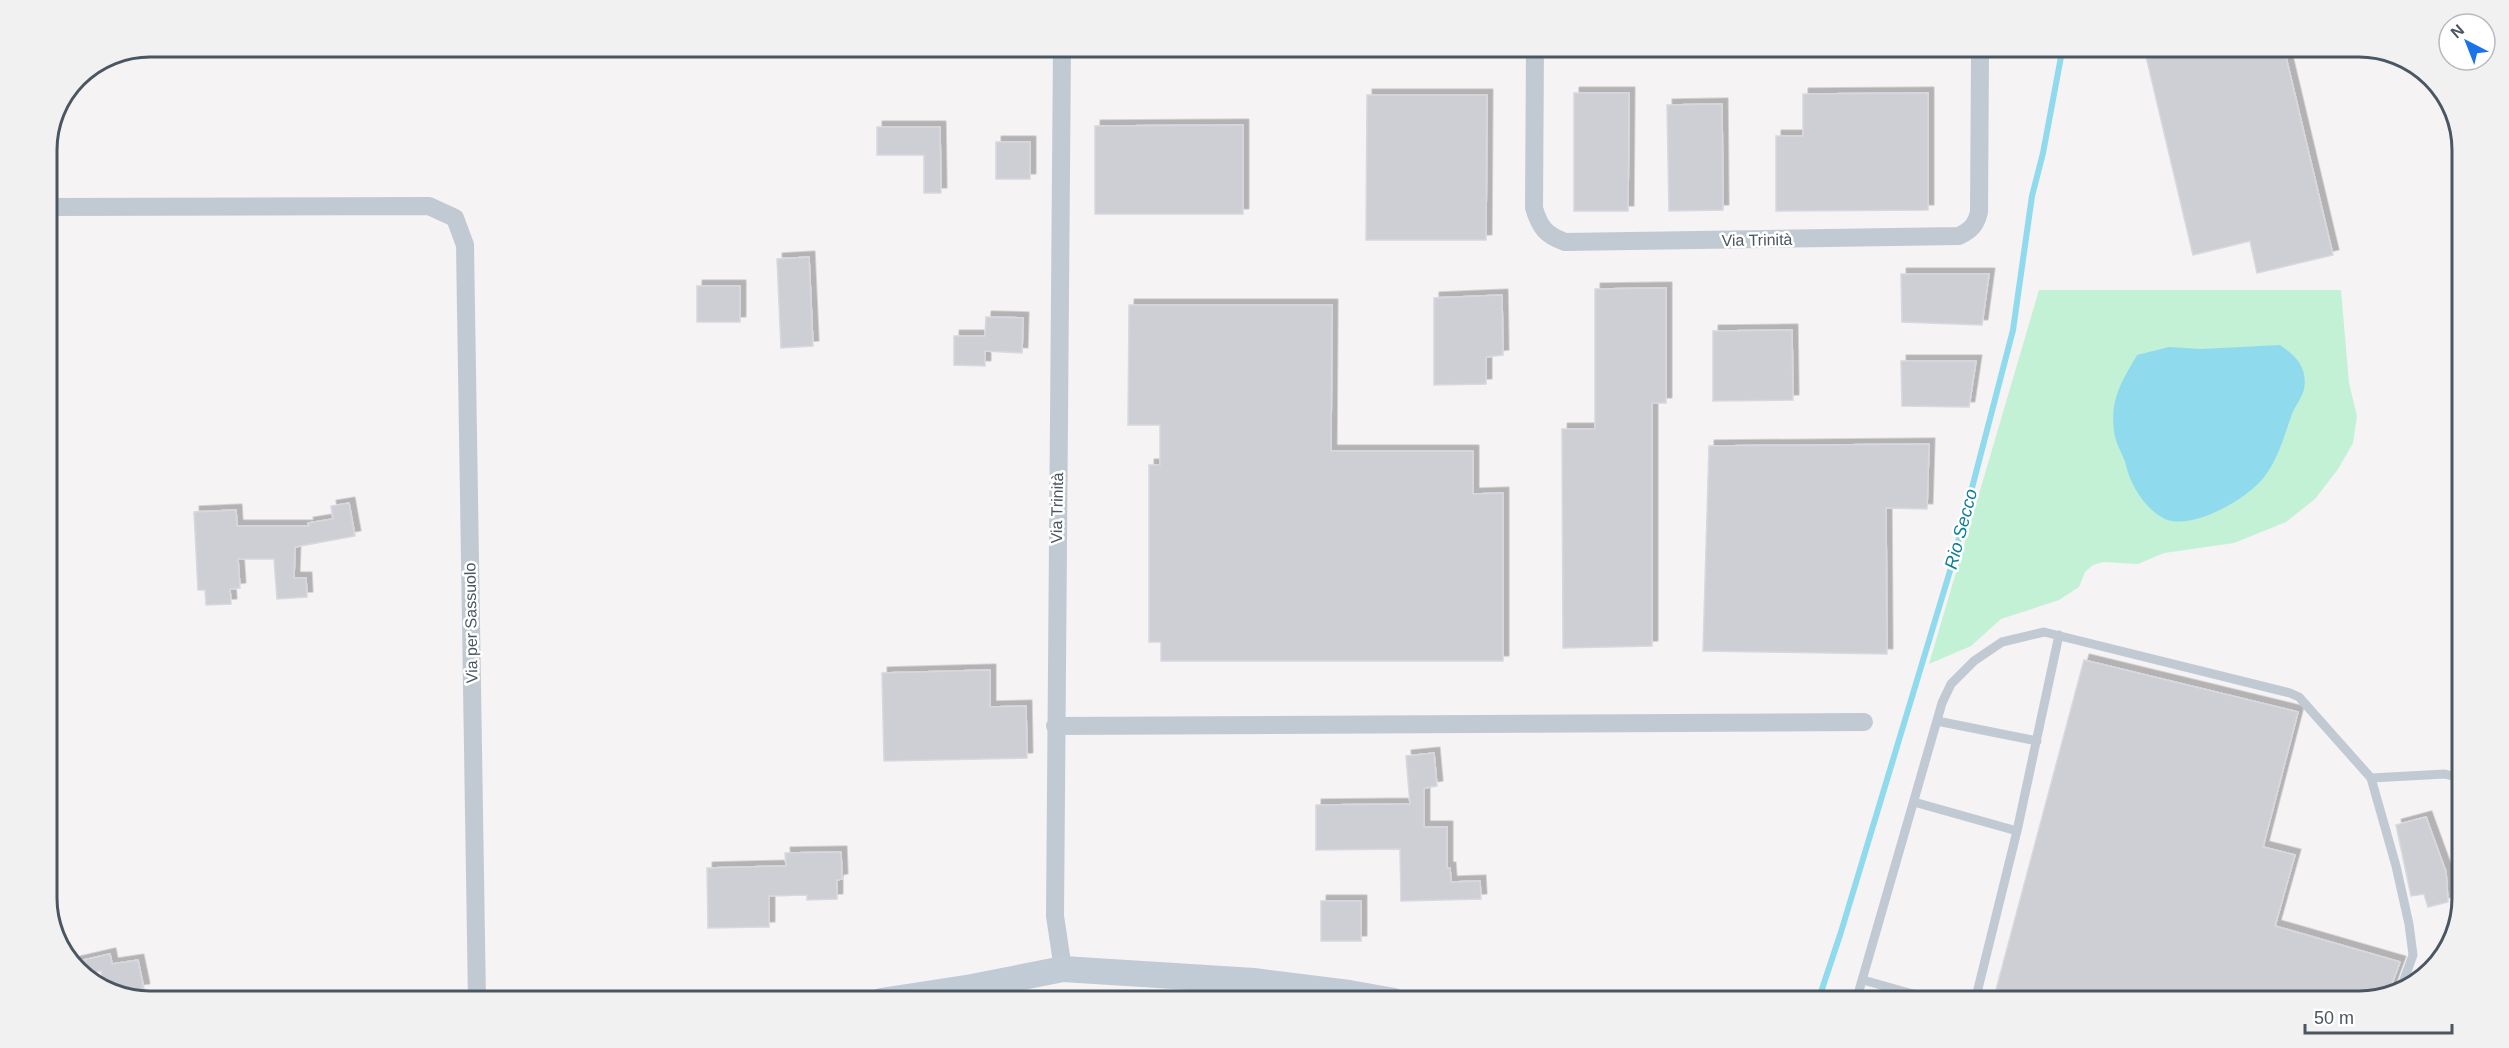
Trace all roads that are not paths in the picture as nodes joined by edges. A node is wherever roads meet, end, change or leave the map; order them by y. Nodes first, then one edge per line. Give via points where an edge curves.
1 (1062, 57) edge
2 (1535, 57) edge
3 (1980, 57) edge
4 (57, 207) edge
5 (2059, 635) junction
6 (1937, 721) junction
7 (1864, 722) dead end
8 (1055, 726) junction
9 (2037, 741) junction
10 (2452, 776) edge
11 (2371, 778) junction
12 (1914, 802) junction
13 (2017, 831) junction
14 (1063, 969) junction
15 (2405, 978) edge
16 (1863, 980) junction
17 (477, 991) edge
18 (948, 991) edge
19 (1253, 991) edge
20 (1860, 991) edge
21 (1900, 991) edge
22 (1978, 991) edge

1 - 8 street, Via Trinità
2 - 3 street, Via Trinità via 1534,208 1548,236 1565,242 1959,236 1970,231 1979,212
4 - 17 street, Via per Sassuolo via 429,206 455,218 465,245
5 - 6 lane via 2044,632 2002,642 1974,661 1951,684
5 - 9 lane
5 - 11 lane via 2299,697
6 - 9 lane
6 - 12 lane
7 - 8 street
8 - 14 street, Via Trinità via 1054,916
9 - 13 lane
10 - 11 lane
11 - 15 lane via 2409,924 2413,956
12 - 13 lane
12 - 16 lane
13 - 22 lane
14 - 18 main road
14 - 19 main road
16 - 20 lane
16 - 21 lane

